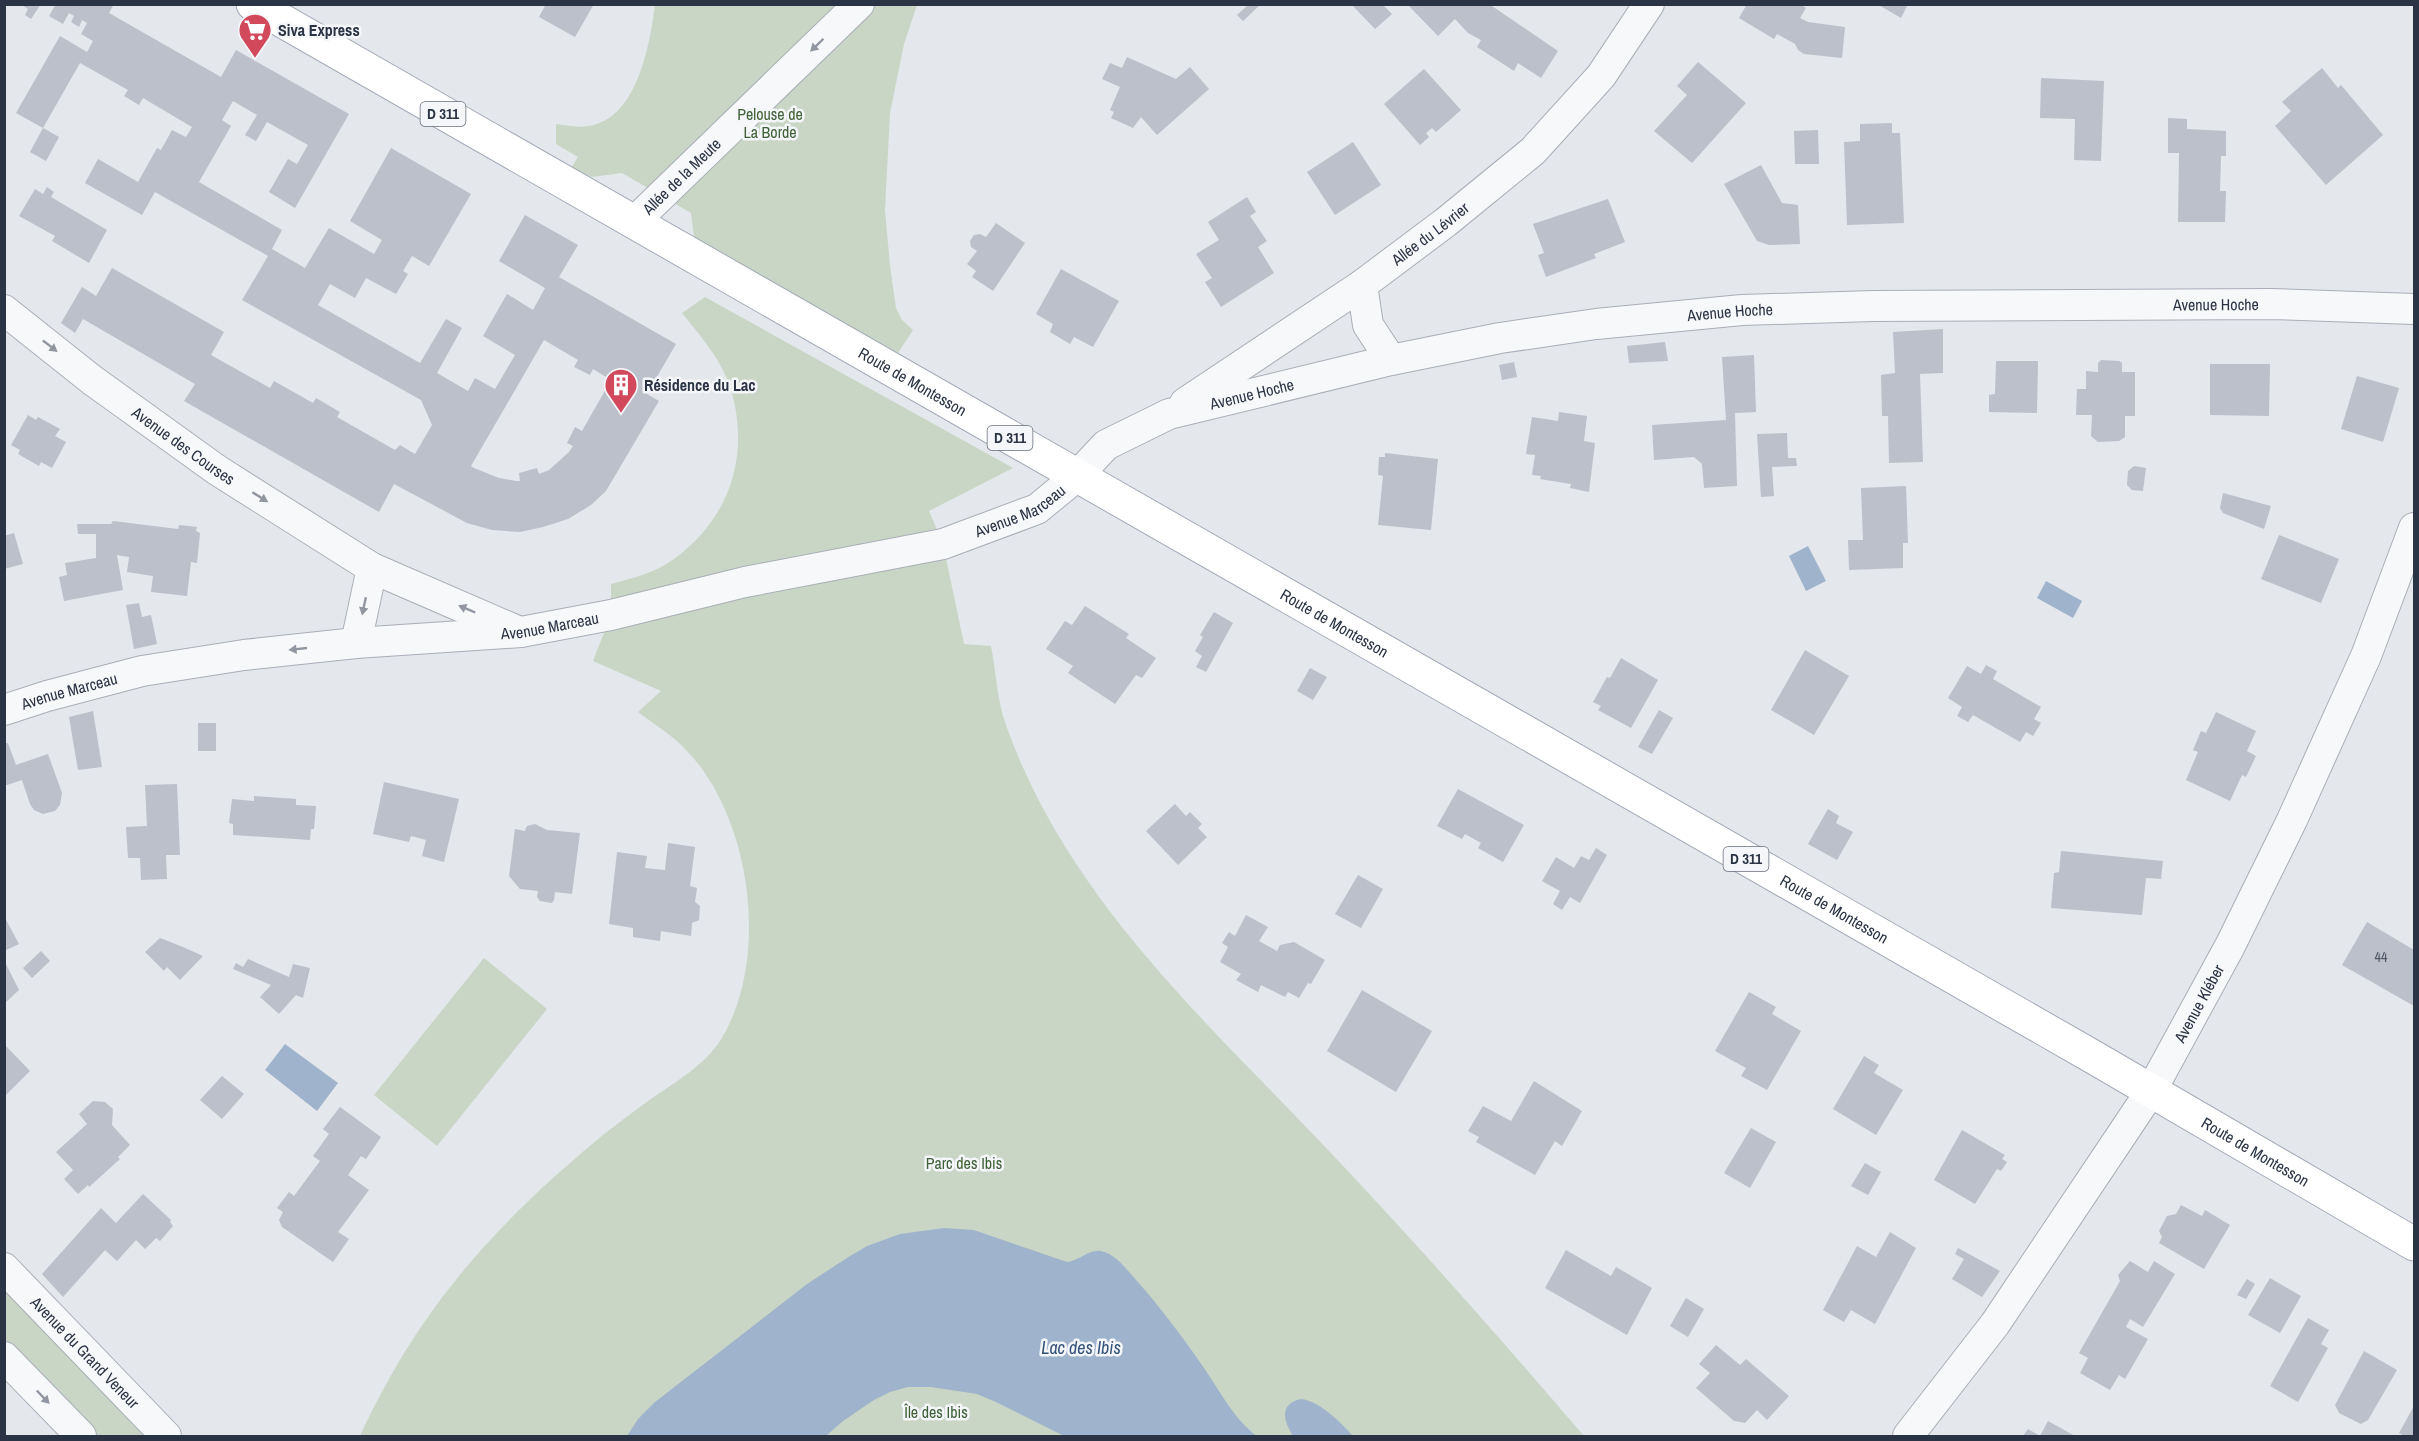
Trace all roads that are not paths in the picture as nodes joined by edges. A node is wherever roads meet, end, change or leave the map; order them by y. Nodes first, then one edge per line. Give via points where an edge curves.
1 (253, 4) edge
2 (859, 4) edge
3 (1649, 4) edge
4 (634, 222) junction
5 (1362, 285) junction
6 (2415, 309) edge
7 (4, 310) edge
8 (1391, 360) junction
9 (1169, 414) junction
10 (1076, 477) junction
11 (2415, 528) edge
12 (372, 568) junction
13 (521, 632) junction
14 (356, 643) junction
15 (4, 710) edge
16 (2151, 1091) junction
17 (2415, 1244) edge
18 (4, 1268) edge
19 (4, 1357) edge
20 (81, 1437) edge
21 (166, 1437) edge
22 (1908, 1437) edge

1 - 4 main road, Route de Montesson / D 311
2 -> 4 street, Allée de la Meute
3 - 5 street, Allée du Lévrier via 1601,76 1533,151
4 - 10 main road, Route de Montesson / D 311
5 - 8 street via 1368,326
5 - 9 street, Allée du Lévrier
6 - 8 street, Avenue Hoche via 2081,304 1742,310 1596,324
7 -> 12 street, Avenue des Courses via 92,380 217,470
8 - 9 street, Avenue Hoche
9 - 10 street, Avenue Hoche via 1106,445
10 - 13 street, Avenue Marceau via 1037,509 943,544 745,582 611,615
10 - 16 main road, Route de Montesson / D 311
11 - 16 street, Avenue Kléber via 2366,656 2292,820 2230,946
13 -> 12 street, Avenue des Courses
12 -> 14 street
13 - 14 street, Avenue Marceau
14 -> 15 street, Avenue Marceau via 142,671
16 - 17 main road, Route de Montesson / D 311
16 - 22 street, Avenue Kléber via 1995,1324
18 - 21 street, Avenue du Grand Veneur
19 -> 20 street

